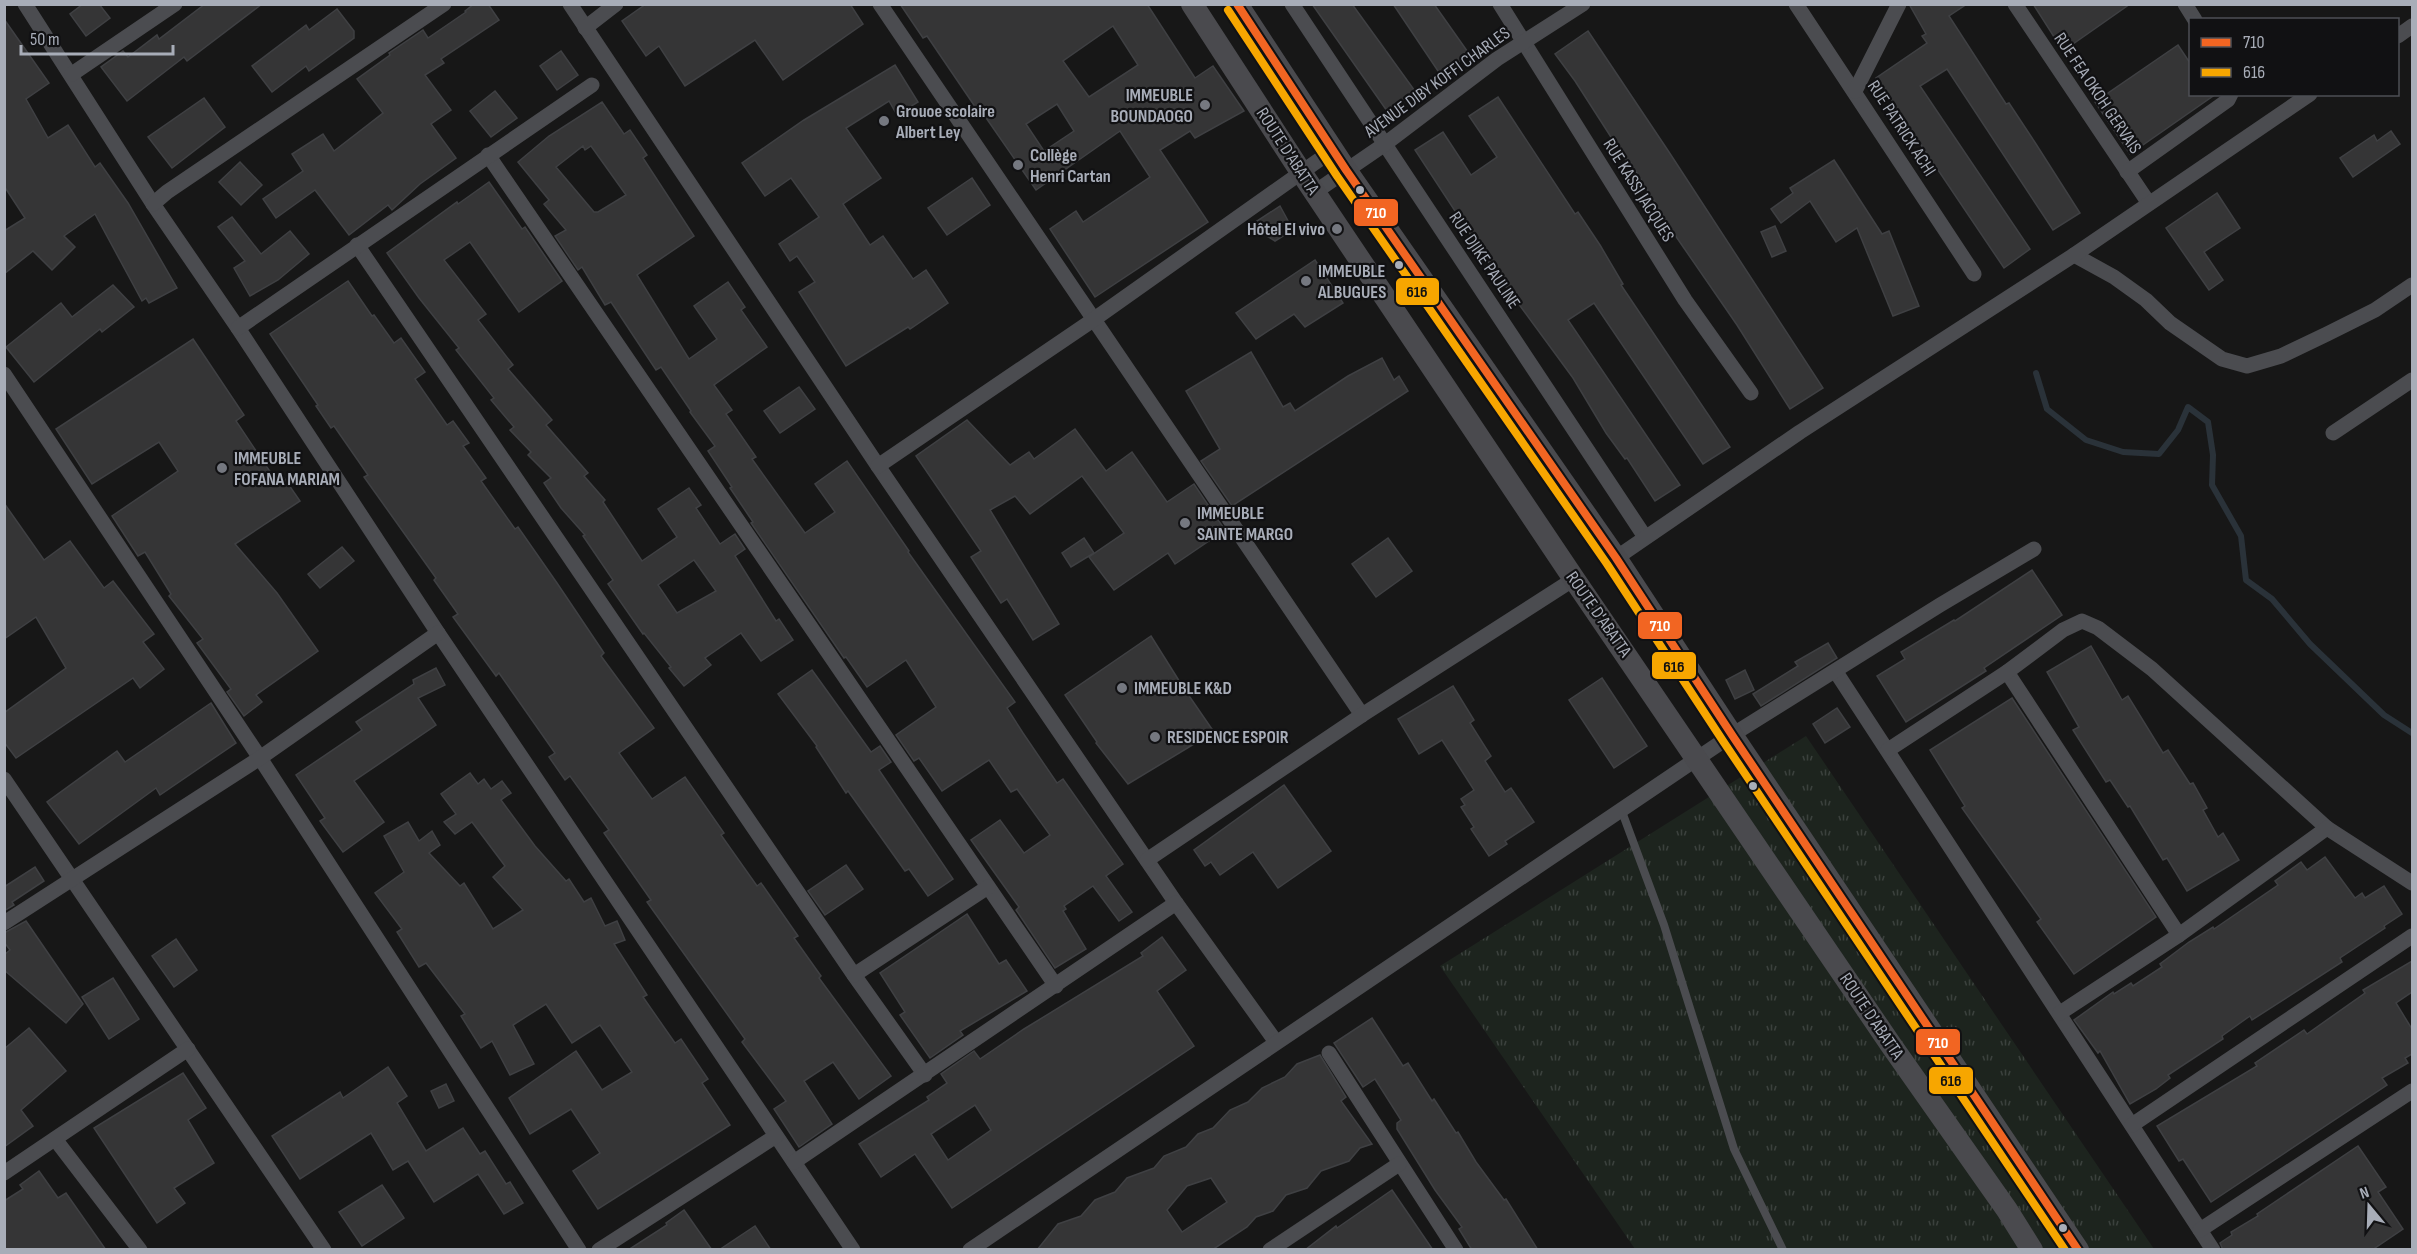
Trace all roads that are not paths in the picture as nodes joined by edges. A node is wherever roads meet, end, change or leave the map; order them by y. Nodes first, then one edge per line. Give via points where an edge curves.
1 (25, 4) edge
2 (175, 4) edge
3 (444, 4) edge
4 (570, 4) edge
5 (616, 4) edge
6 (880, 4) edge
7 (1192, 4) edge
8 (1237, 4) edge
9 (1292, 4) edge
10 (1500, 4) edge
11 (1582, 4) edge
12 (1796, 4) edge
13 (1899, 4) edge
14 (2015, 4) edge
15 (2185, 4) edge
16 (2194, 18) edge
17 (2412, 26) edge
18 (585, 28) junction
19 (2399, 35) edge
20 (1525, 41) junction
21 (72, 74) junction
22 (592, 85) dead end
23 (1855, 91) junction
24 (2230, 96) edge
25 (2307, 96) edge
26 (1385, 144) junction
27 (1333, 150) junction
28 (488, 155) junction
29 (1346, 170) junction
30 (1301, 172) junction
31 (2127, 172) junction
32 (1315, 192) junction
33 (2148, 202) junction
34 (153, 204) junction
35 (357, 244) junction
36 (2074, 255) junction
37 (1974, 274) dead end
38 (2412, 285) edge
39 (1093, 320) junction
40 (238, 328) junction
41 (4, 374) edge
42 (2412, 380) edge
43 (1751, 393) dead end
44 (2333, 433) dead end
45 (878, 466) junction
46 (1646, 537) junction
47 (2034, 549) dead end
48 (1616, 558) junction
49 (1574, 579) junction
50 (438, 633) junction
51 (1836, 672) junction
52 (2007, 672) junction
53 (1362, 715) junction
54 (1732, 735) junction
55 (1888, 750) junction
56 (260, 758) junction
57 (1697, 758) junction
58 (4, 779) edge
59 (1622, 809) junction
60 (2327, 828) junction
61 (1147, 860) junction
62 (72, 879) junction
63 (2412, 883) edge
64 (988, 887) junction
65 (1176, 903) junction
66 (4, 923) edge
67 (2179, 935) junction
68 (2412, 936) edge
69 (854, 975) junction
70 (1056, 986) junction
71 (2060, 1013) junction
72 (1276, 1042) junction
73 (188, 1049) junction
74 (1329, 1053) dead end
75 (925, 1075) junction
76 (2412, 1091) edge
77 (2132, 1125) junction
78 (776, 1136) junction
79 (55, 1139) junction
80 (794, 1162) junction
81 (1399, 1164) junction
82 (4, 1173) edge
83 (2200, 1230) junction
84 (140, 1250) edge
85 (324, 1250) edge
86 (579, 1250) edge
87 (599, 1250) edge
88 (853, 1250) edge
89 (970, 1250) edge
90 (1270, 1250) edge
91 (1456, 1250) edge
92 (1783, 1250) edge
93 (2032, 1250) edge
94 (2078, 1250) edge
95 (2213, 1250) edge

1 - 21 street
2 - 21 street
3 - 34 street
4 - 18 street
5 - 18 street
6 - 39 street
7 - 30 street, ROUTE D'ABATTA
8 - 27 street
9 - 26 street, RUE DJIKE PAULINE
10 - 20 street, RUE KASSI JACQUES
11 - 20 street, AVENUE DIBY KOFFI CHARLES
12 - 23 street, RUE PATRICK ACHI
13 - 23 street
14 - 31 street, RUE FEA OKOH GERVAIS
15 - 16 street
17 - 19 street
18 - 45 street
20 - 26 street, AVENUE DIBY KOFFI CHARLES
20 - 43 street, RUE KASSI JACQUES via 1684,300
21 - 34 street
22 - 28 street
23 - 37 street, RUE PATRICK ACHI
24 - 31 street
25 - 33 street
26 - 29 street, AVENUE DIBY KOFFI CHARLES
26 - 46 street, RUE DJIKE PAULINE
27 - 29 street
27 - 30 street
28 - 35 street
28 - 64 street
29 - 32 street, AVENUE DIBY KOFFI CHARLES
29 - 48 street
30 - 32 street, ROUTE D'ABATTA
30 - 39 street
31 - 33 street, RUE FEA OKOH GERVAIS
32 - 49 street, ROUTE D'ABATTA
33 - 36 street
34 - 40 street
35 - 40 street
35 - 69 street
36 - 38 street via 2114,277 2222,359 2247,366 2282,356 2327,334 2375,310
36 - 46 street
39 - 45 street
39 - 53 street
40 - 50 street
41 - 56 street
42 - 44 street
45 - 61 street
46 - 48 street
47 - 51 street
48 - 54 street
49 - 53 street
49 - 57 street, ROUTE D'ABATTA
50 - 56 street
50 - 78 street
51 - 54 street
51 - 55 street
52 - 55 street
52 - 60 street via 2063,630 2082,621 2098,628 2152,669
52 - 67 street
53 - 61 street
54 - 57 street
54 - 94 street
55 - 71 street
56 - 62 street
56 - 86 street
57 - 59 street
57 - 93 street, ROUTE D'ABATTA
58 - 62 street
59 - 72 street
59 - 92 lane via 1664,925 1734,1149
60 - 63 street
60 - 67 street
61 - 65 street
62 - 66 street
62 - 73 street
64 - 69 street
64 - 70 street
65 - 70 street
65 - 72 street
67 - 71 street
68 - 77 street
69 - 75 street
70 - 75 street
71 - 77 street
72 - 89 street
73 - 79 street
73 - 85 street
74 - 81 street
75 - 80 street
76 - 83 street
77 - 83 street
78 - 80 street
78 - 87 street
79 - 82 street
79 - 84 street
80 - 88 street
81 - 90 street
81 - 91 street
83 - 95 street

